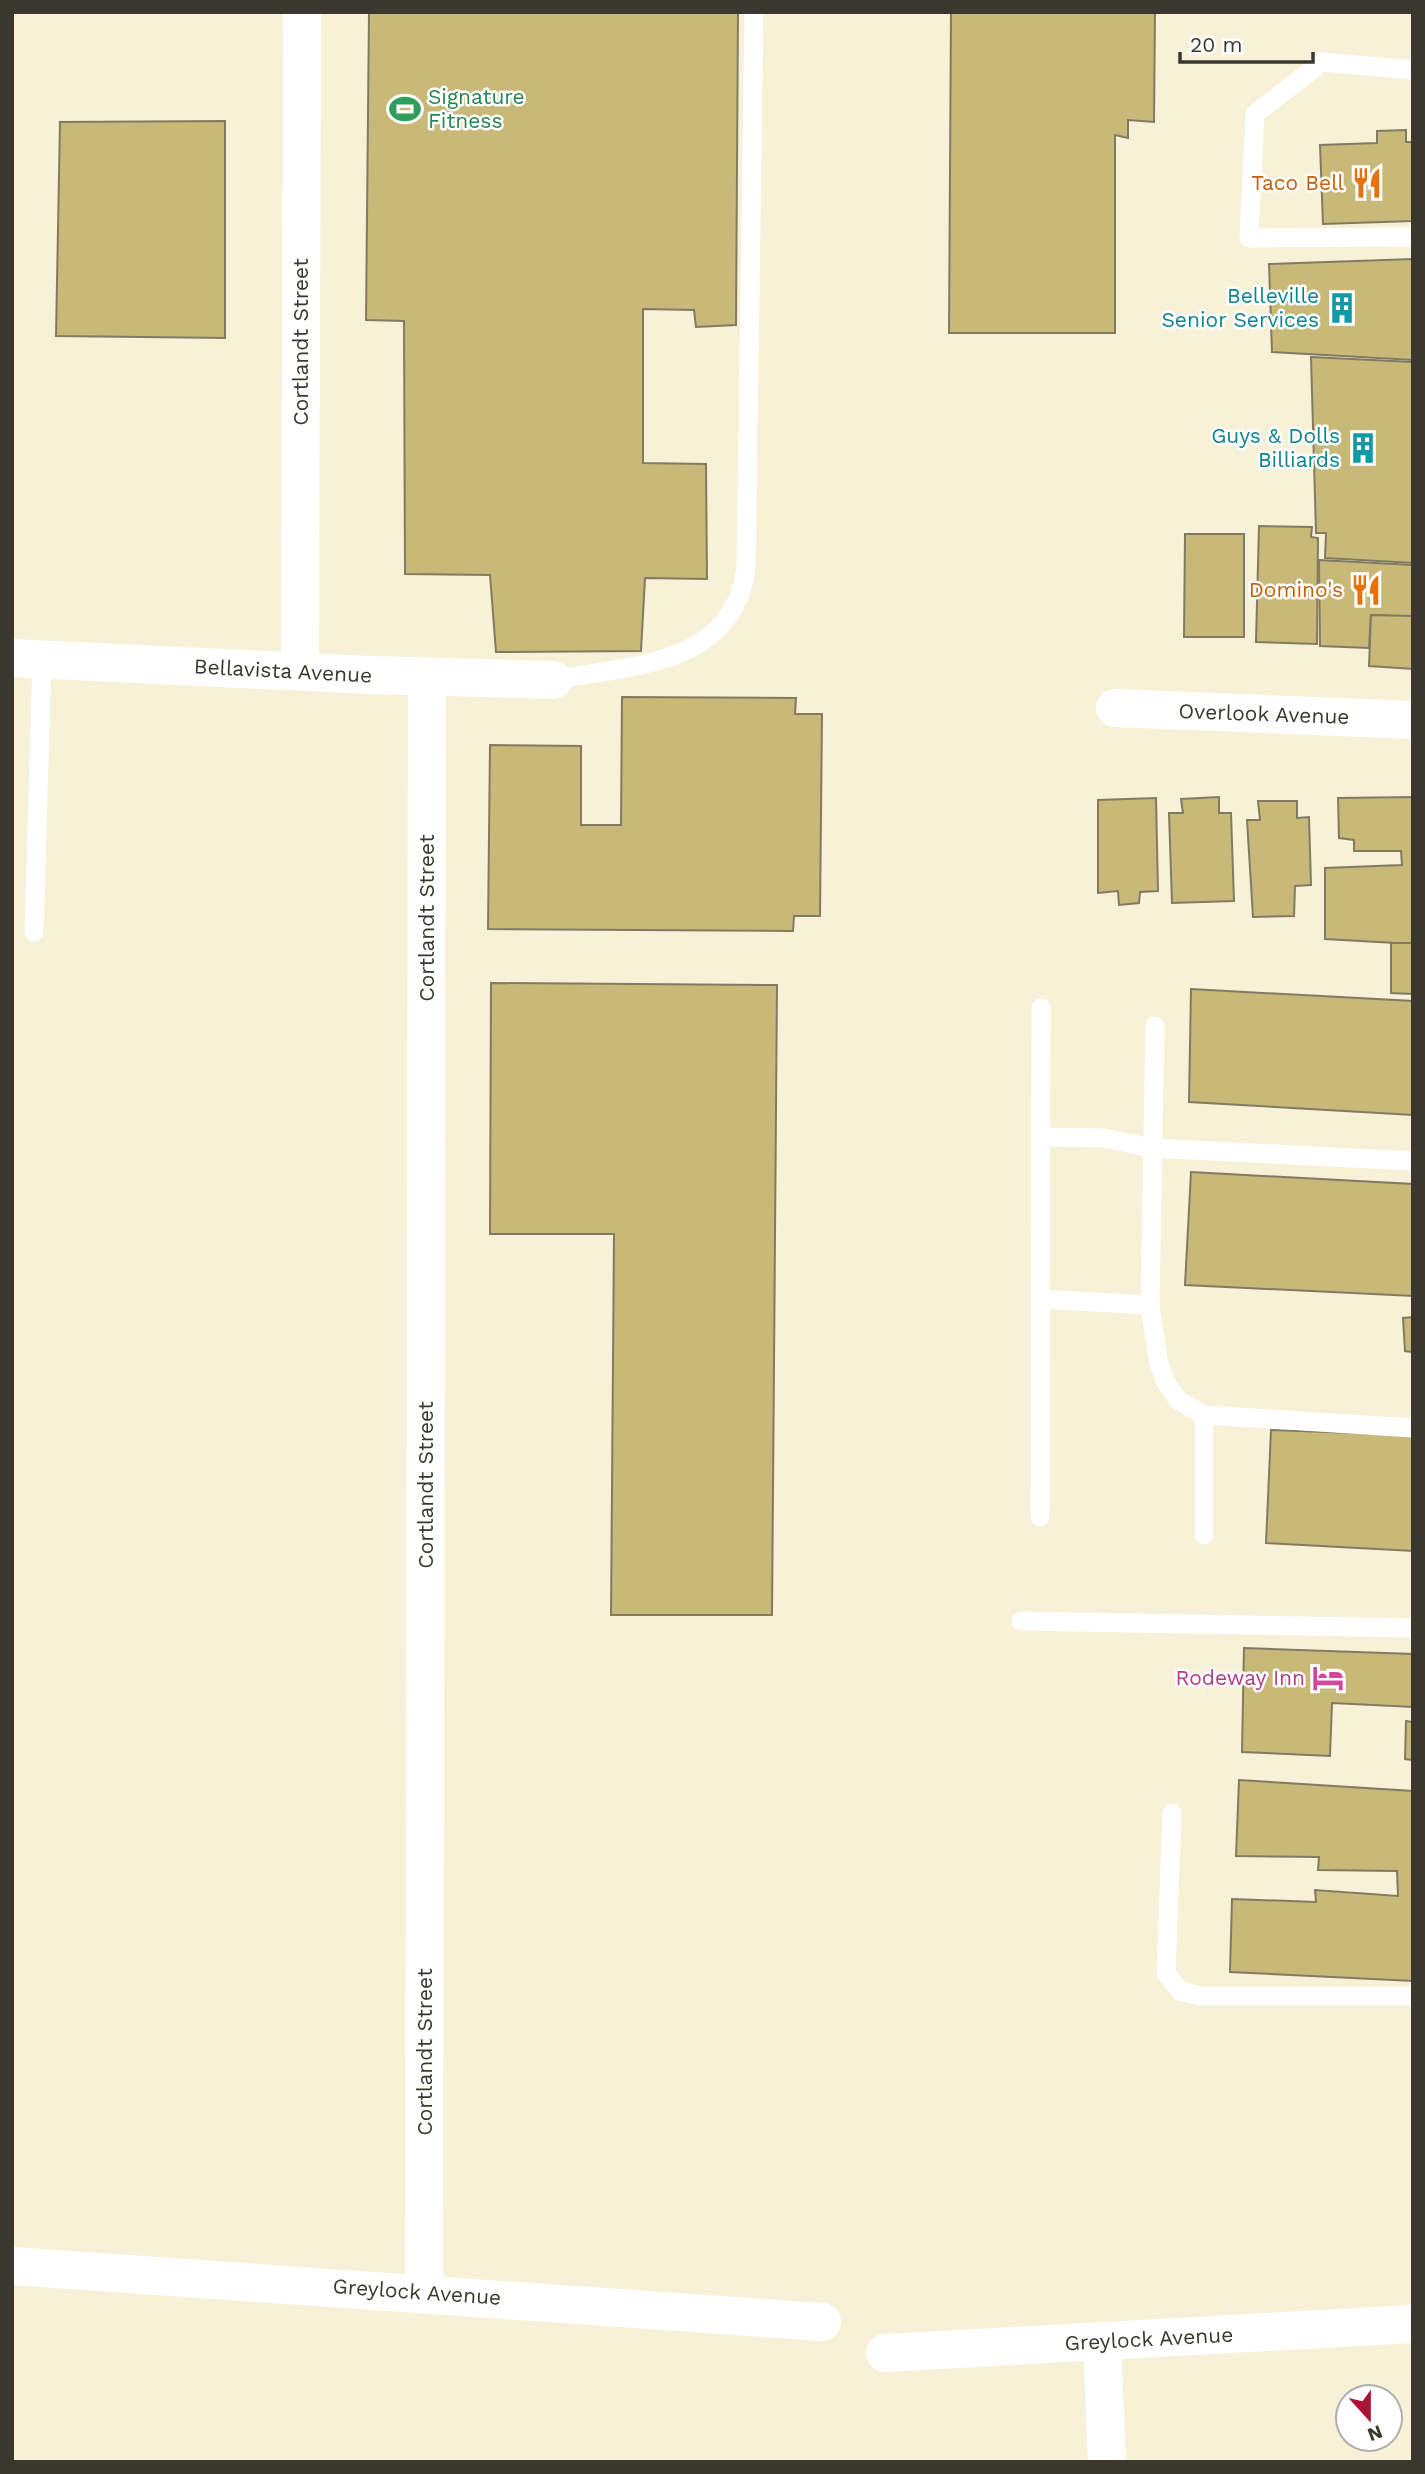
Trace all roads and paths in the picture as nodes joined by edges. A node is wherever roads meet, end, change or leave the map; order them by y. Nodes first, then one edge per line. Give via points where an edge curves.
1 (302, 12) edge
2 (754, 12) edge
3 (1413, 70) edge
4 (1413, 237) edge
5 (27, 659) edge
6 (300, 671) junction
7 (427, 677) junction
8 (554, 680) joint
9 (1115, 708) dead end
10 (1413, 720) edge
11 (34, 932) dead end
12 (1041, 1008) dead end
13 (1154, 1026) dead end
14 (1041, 1137) junction
15 (1152, 1148) junction
16 (1413, 1161) edge
17 (1040, 1299) junction
18 (1150, 1305) junction
19 (1204, 1415) junction
20 (1413, 1428) edge
21 (1040, 1517) dead end
22 (1204, 1535) dead end
23 (1021, 1620) dead end
24 (1413, 1628) edge
25 (1172, 1812) dead end
26 (1413, 1996) edge
27 (12, 2266) edge
28 (424, 2292) junction
29 (821, 2322) dead end
30 (1413, 2324) edge
31 (1102, 2343) junction
32 (885, 2353) dead end
33 (1107, 2462) edge

1 - 6 street, Cortlandt Street
2 - 8 lane via 743,589 728,620 697,646 672,657
3 - 4 lane via 1322,62 1255,114 1249,238
5 - 6 street, Bellavista Avenue
5 - 11 lane
6 - 7 street, Bellavista Avenue
7 - 8 street, Bellavista Avenue
7 - 28 street, Cortlandt Street
9 - 10 street, Overlook Avenue
12 - 14 lane
13 - 15 lane
14 - 15 lane via 1104,1138
14 - 17 lane
15 - 16 lane
15 - 18 lane
17 - 18 lane
17 - 21 lane
18 - 19 lane via 1165,1381 1178,1400
19 - 20 lane
19 - 22 lane
23 - 24 lane
25 - 26 lane via 1166,1973 1180,1991 1200,1996
27 - 28 street, Greylock Avenue
28 - 29 street, Greylock Avenue
30 - 31 street, Greylock Avenue
31 - 32 street, Greylock Avenue
31 - 33 street

